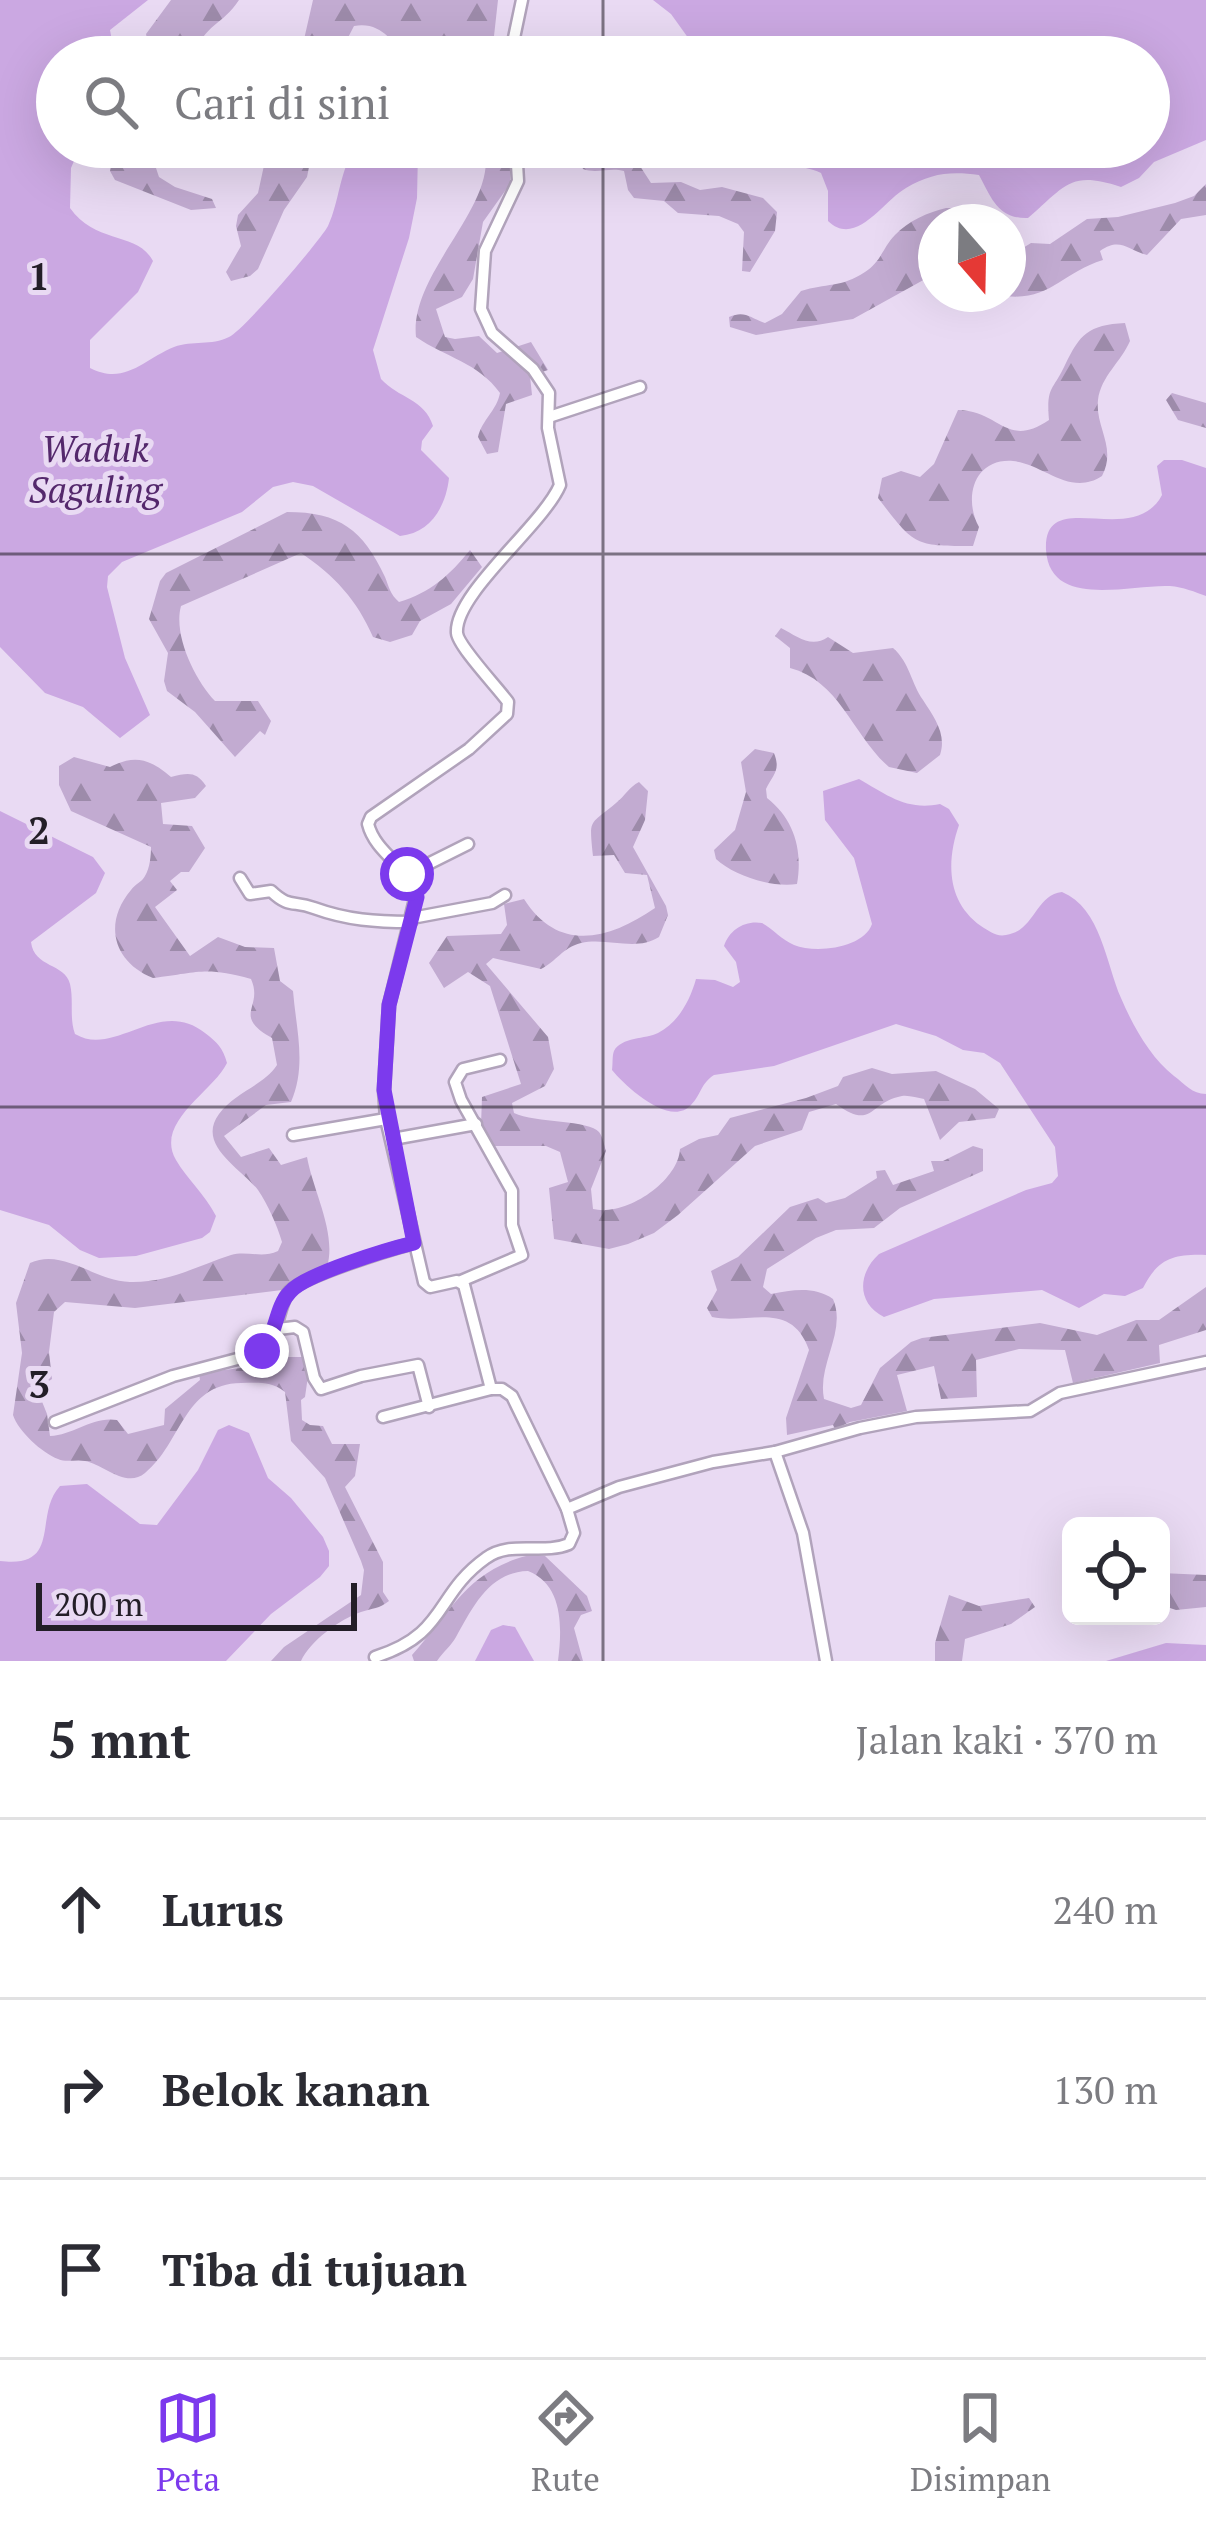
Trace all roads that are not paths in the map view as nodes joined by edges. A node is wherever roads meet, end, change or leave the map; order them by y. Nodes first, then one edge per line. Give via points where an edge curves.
1 (522, 0) edge
2 (514, 36) edge
3 (517, 168) edge
4 (640, 387) dead end
5 (549, 417) junction
6 (468, 844) dead end
7 (407, 874) junction
8 (240, 878) dead end
9 (505, 895) dead end
10 (411, 920) junction
11 (500, 1060) dead end
12 (386, 1119) junction
13 (476, 1124) junction
14 (293, 1135) dead end
15 (393, 1139) junction
16 (414, 1243) junction
17 (460, 1280) junction
18 (274, 1334) junction
19 (1206, 1361) edge
20 (491, 1389) junction
21 (429, 1407) junction
22 (383, 1417) dead end
23 (55, 1422) dead end
24 (775, 1452) junction
25 (567, 1509) junction
26 (376, 1657) dead end
27 (826, 1661) edge

1 - 2 street
3 - 5 street via 485,251 481,309 492,333 541,378
4 - 5 street
5 - 7 street via 558,492 474,594 457,633 508,702 507,714 369,821 371,837
6 - 7 street
7 - 10 street via 417,891
8 - 10 street via 250,894 271,891 291,905 355,920
9 - 10 street
10 - 12 street via 389,1005
11 - 13 street via 456,1077
12 - 14 street
12 - 15 street
13 - 15 street
13 - 17 street via 512,1191 522,1255
15 - 16 street
16 - 17 street via 428,1286
16 - 18 street via 296,1286
17 - 20 street
18 - 21 street via 288,1327 303,1333 321,1389 418,1365
18 - 23 street via 256,1354
19 - 24 street via 1060,1393 1030,1411 916,1417
20 - 21 street
20 - 25 street via 512,1396
21 - 22 street
24 - 25 street via 652,1476
24 - 27 street via 803,1533
25 - 26 street via 569,1544 487,1556 423,1634

